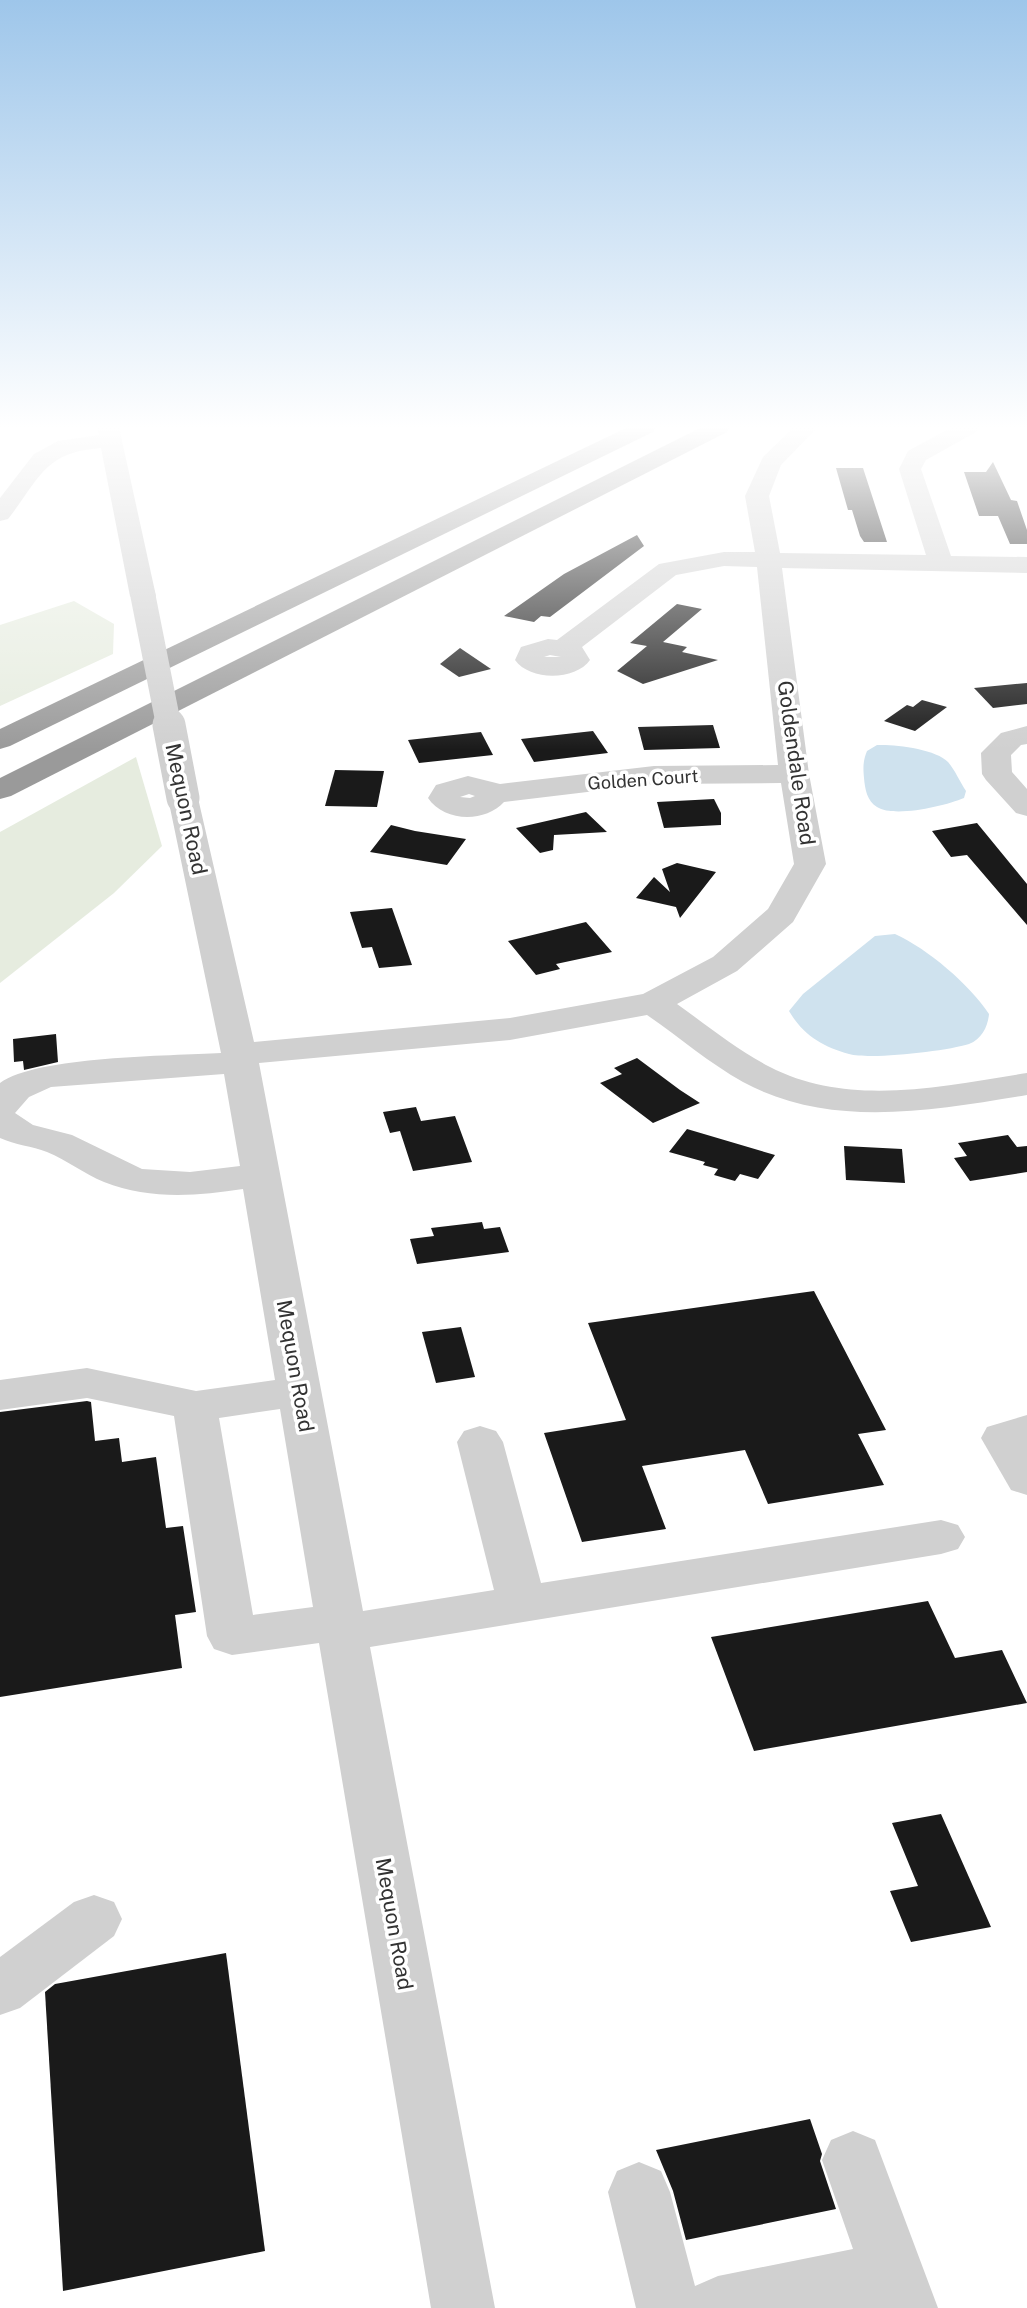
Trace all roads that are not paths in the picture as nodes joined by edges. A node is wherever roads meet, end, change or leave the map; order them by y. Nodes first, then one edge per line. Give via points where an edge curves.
1 (130, 535) edge
2 (423, 535) edge
3 (506, 535) edge
4 (764, 535) edge
5 (932, 535) edge
6 (769, 560) junction
7 (942, 563) junction
8 (1027, 565) edge
9 (563, 648) dead end
10 (1027, 734) edge
11 (0, 740) edge
12 (794, 774) junction
13 (0, 790) edge
14 (492, 794) dead end
15 (1027, 807) edge
16 (653, 1003) junction
17 (240, 1058) junction
18 (1027, 1084) edge
19 (0, 1107) edge
20 (0, 1119) edge
21 (260, 1174) junction
22 (299, 1392) junction
23 (0, 1395) edge
24 (197, 1406) junction
25 (1027, 1430) edge
26 (480, 1442) dead end
27 (1027, 1479) edge
28 (941, 1537) dead end
29 (522, 1604) junction
30 (341, 1628) junction
31 (94, 1919) dead end
32 (0, 1990) edge
33 (853, 2160) dead end
34 (639, 2192) dead end
35 (900, 2291) edge
36 (463, 2308) edge
37 (668, 2308) edge
38 (718, 2308) edge

1 - 17 street, Mequon Road, bridge
2 - 11 highway
3 - 13 highway
4 - 6 street, Goldendale Road
5 - 7 street
6 - 7 street
6 - 9 street via 724,559 668,569
6 - 12 street, Goldendale Road
7 - 8 street
10 - 15 street via 1011,739 996,753 997,774
12 - 14 street, Golden Court via 654,775
12 - 16 street, Goldendale Road via 810,864 781,915 725,964
16 - 17 street, Goldendale Road via 510,1029
16 - 18 street via 757,1075 835,1101 927,1099
17 - 19 street, Goldendale Road via 30,1080 13,1090
17 - 21 street, Mequon Road
20 - 21 street via 12,1130 55,1142 125,1176 188,1183
21 - 22 street, Mequon Road
22 - 24 street
22 - 30 street, Mequon Road
23 - 24 street via 87,1383
24 - 30 street via 232,1636
25 - 27 street via 1003,1438
26 - 29 street
28 - 29 street
29 - 30 street
30 - 36 street, Mequon Road
31 - 32 street
33 - 35 street
34 - 37 street
35 - 38 street

